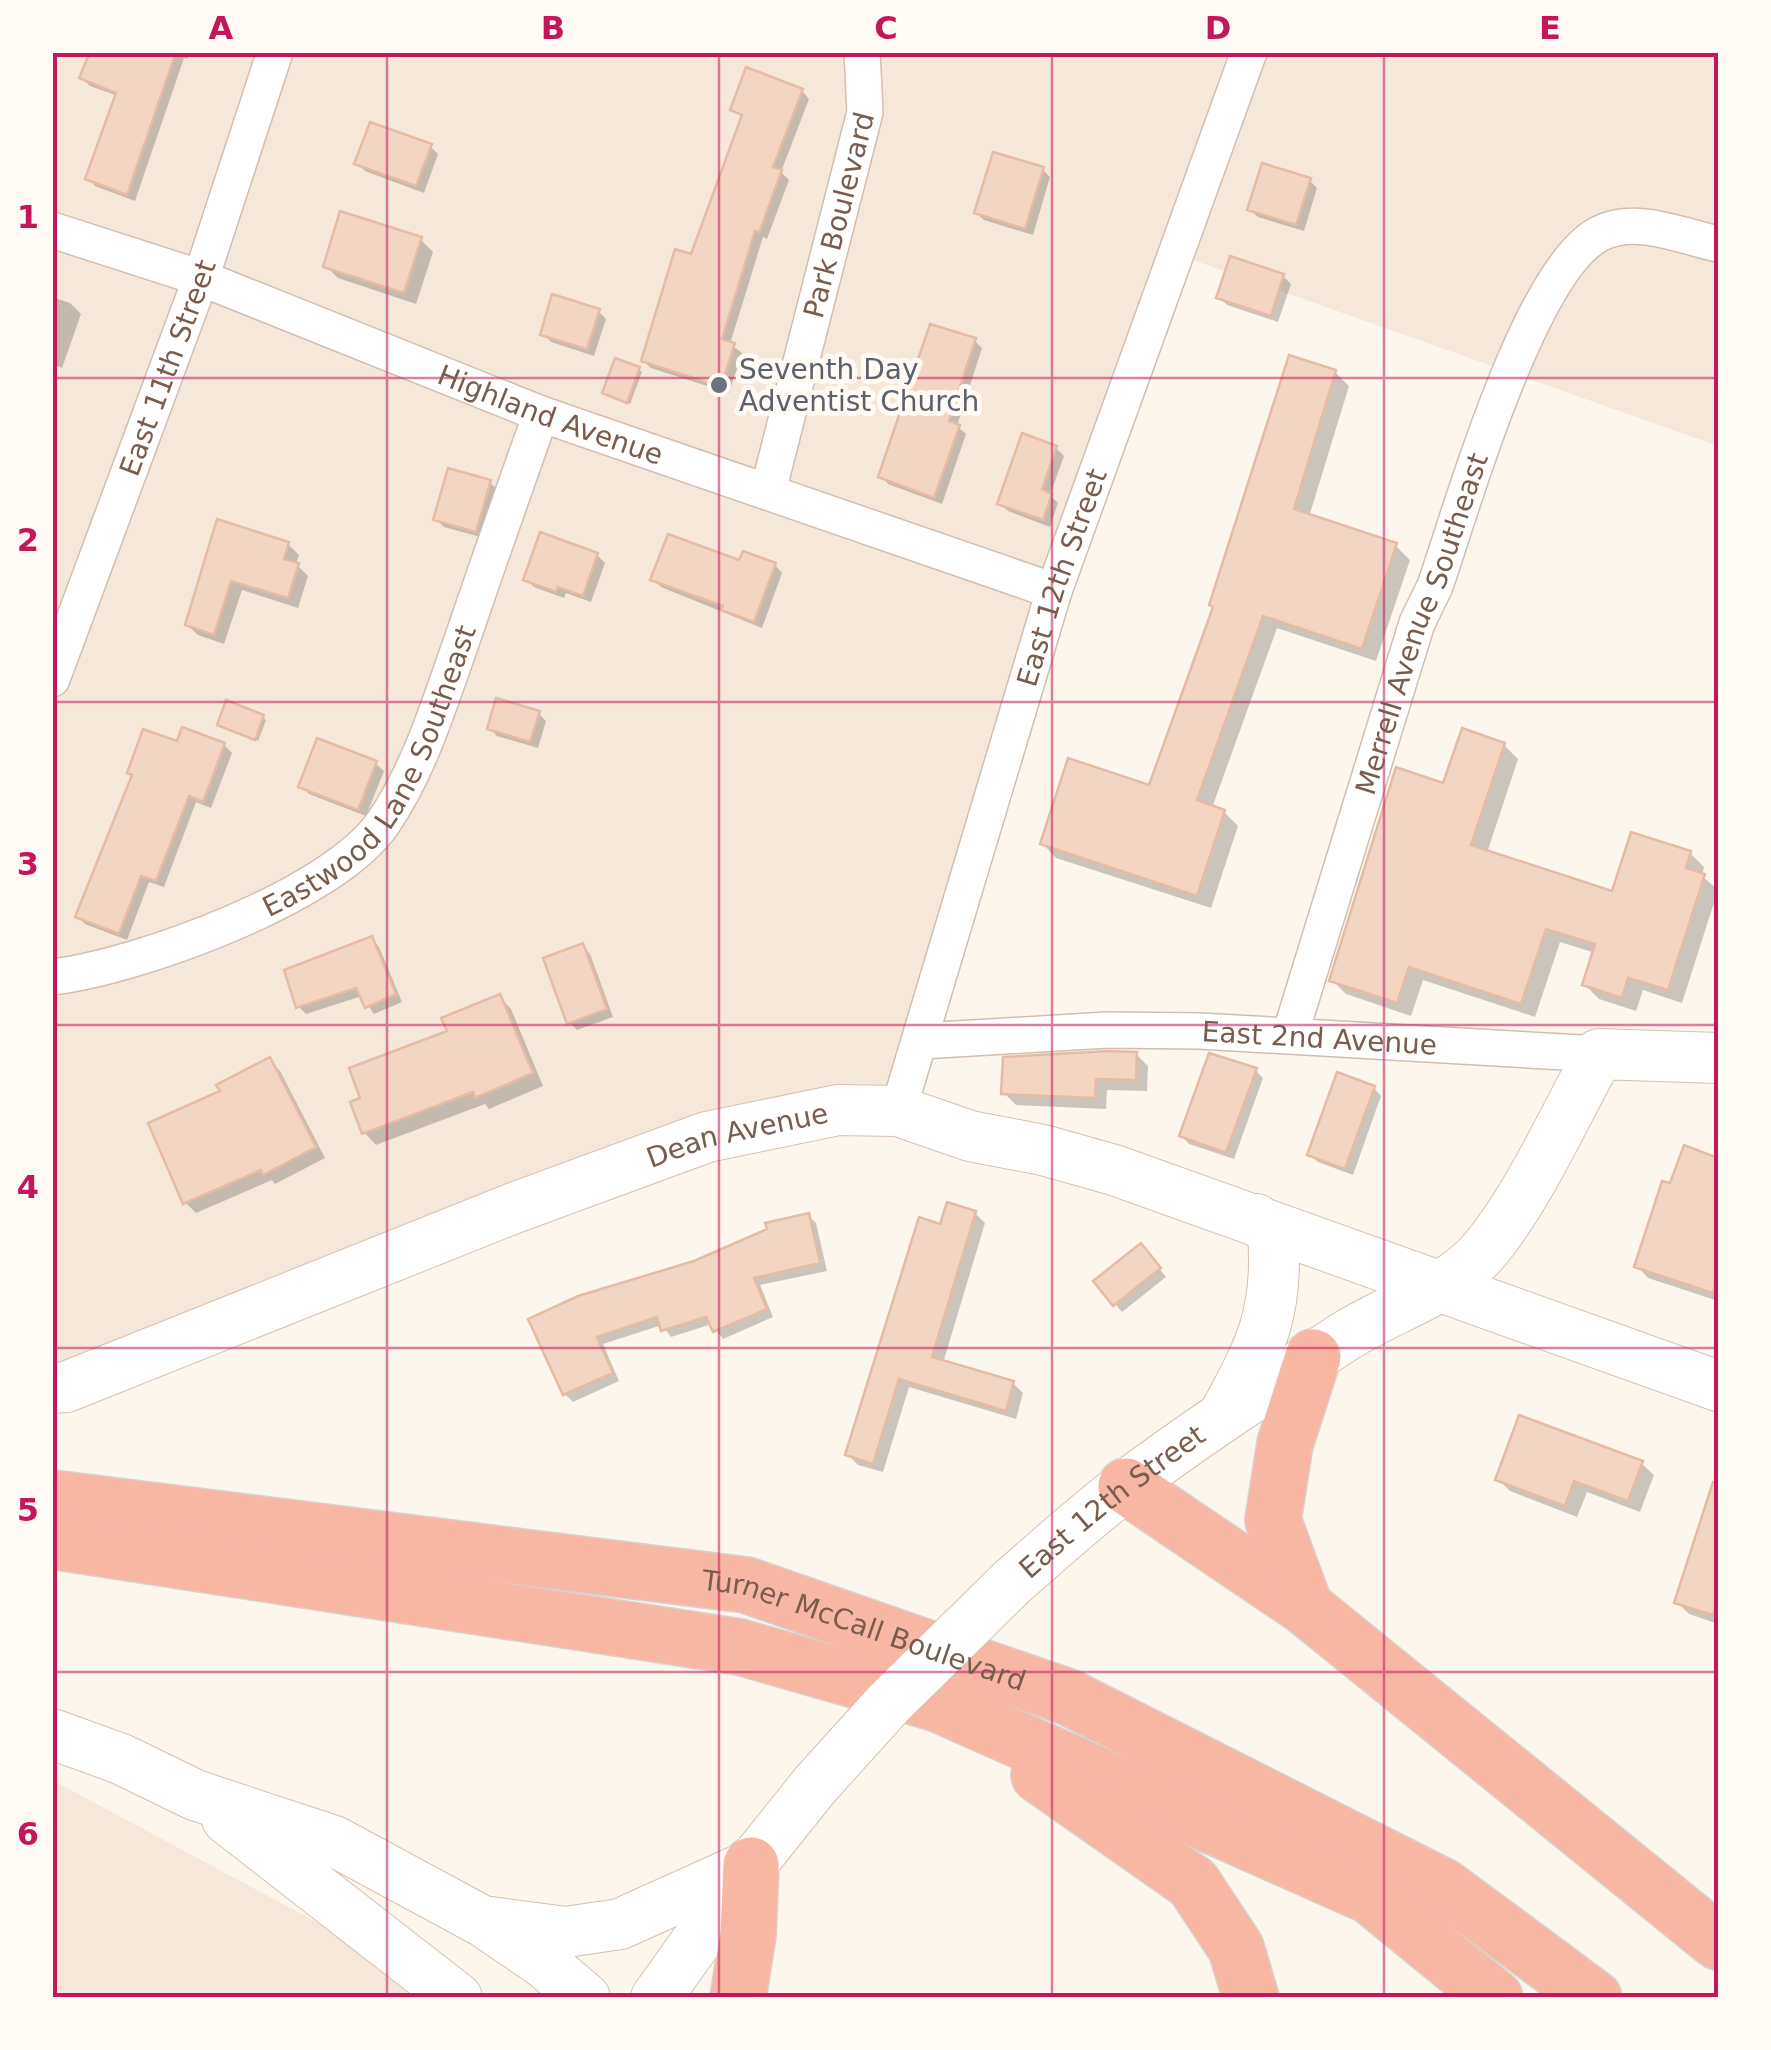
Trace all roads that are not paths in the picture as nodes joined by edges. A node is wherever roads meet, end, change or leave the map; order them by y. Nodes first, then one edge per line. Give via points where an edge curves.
1 (275, 52) edge
2 (862, 52) edge
3 (1249, 52) edge
4 (52, 230) edge
5 (1718, 244) edge
6 (201, 278) junction
7 (541, 414) junction
8 (768, 490) junction
9 (1054, 591) junction
10 (52, 679) edge
11 (52, 977) edge
12 (1290, 1035) junction
13 (922, 1041) junction
14 (1599, 1054) junction
15 (1718, 1058) edge
16 (898, 1111) junction
17 (1256, 1220) junction
18 (1438, 1287) junction
19 (1314, 1357) junction
20 (1718, 1386) edge
21 (52, 1388) edge
22 (1222, 1418) junction
23 (1126, 1486) junction
24 (52, 1498) edge
25 (52, 1541) edge
26 (1305, 1608) junction
27 (938, 1704) junction
28 (52, 1734) edge
29 (195, 1794) junction
30 (751, 1865) junction
31 (484, 1922) junction
32 (1718, 1942) edge
33 (457, 1997) edge
34 (584, 1998) edge
35 (656, 1998) edge
36 (738, 1998) edge
37 (1251, 1998) edge
38 (1495, 1998) edge
39 (1594, 1998) edge

1 - 6 street, East 11th Street
2 - 8 street, Park Boulevard via 866,112
3 - 9 street, East 12th Street
4 - 6 street, Highland Avenue
5 - 12 street, Merrell Avenue Southeast via 1631,224 1599,234 1574,254 1520,342 1418,623
6 - 7 street, Highland Avenue
6 - 10 street, East 11th Street
7 - 8 street, Highland Avenue
7 - 11 street, Eastwood Lane Southeast via 424,747 382,825 342,866 297,892 89,973
8 - 9 street, Highland Avenue
9 - 13 street, East 12th Street
12 - 13 street, East 2nd Avenue via 1107,1030
12 - 14 street, East 2nd Avenue
13 - 16 street, East 12th Street
14 - 15 main road, East 2nd Avenue
14 - 18 main road, East 12th Street via 1488,1246
16 - 17 main road, Dean Avenue via 970,1136 1114,1170
16 - 21 main road, Dean Avenue via 838,1110 707,1137
17 - 18 main road, Dean Avenue
17 - 22 main road via 1273,1234 1271,1312
18 - 19 main road, East 12th Street
18 - 20 main road, Dean Avenue
19 - 22 main road, East 12th Street
19 - 26 highway via 1285,1444 1273,1520
22 - 23 main road, East 12th Street
23 - 26 highway
23 - 30 main road, East 12th Street, bridge via 1011,1583 889,1704
24 - 39 highway, Turner McCall Boulevard via 746,1585 1068,1697 1444,1888
25 - 27 highway, Turner McCall Boulevard via 740,1647
26 - 32 highway
27 - 37 highway via 1193,1883 1236,1948
27 - 38 highway, Turner McCall Boulevard via 1370,1896
28 - 29 main road
29 - 31 main road via 334,1841
29 - 33 main road
30 - 31 main road via 620,1924 566,1932
30 - 35 main road, East 12th Street
30 - 36 highway
31 - 34 main road

